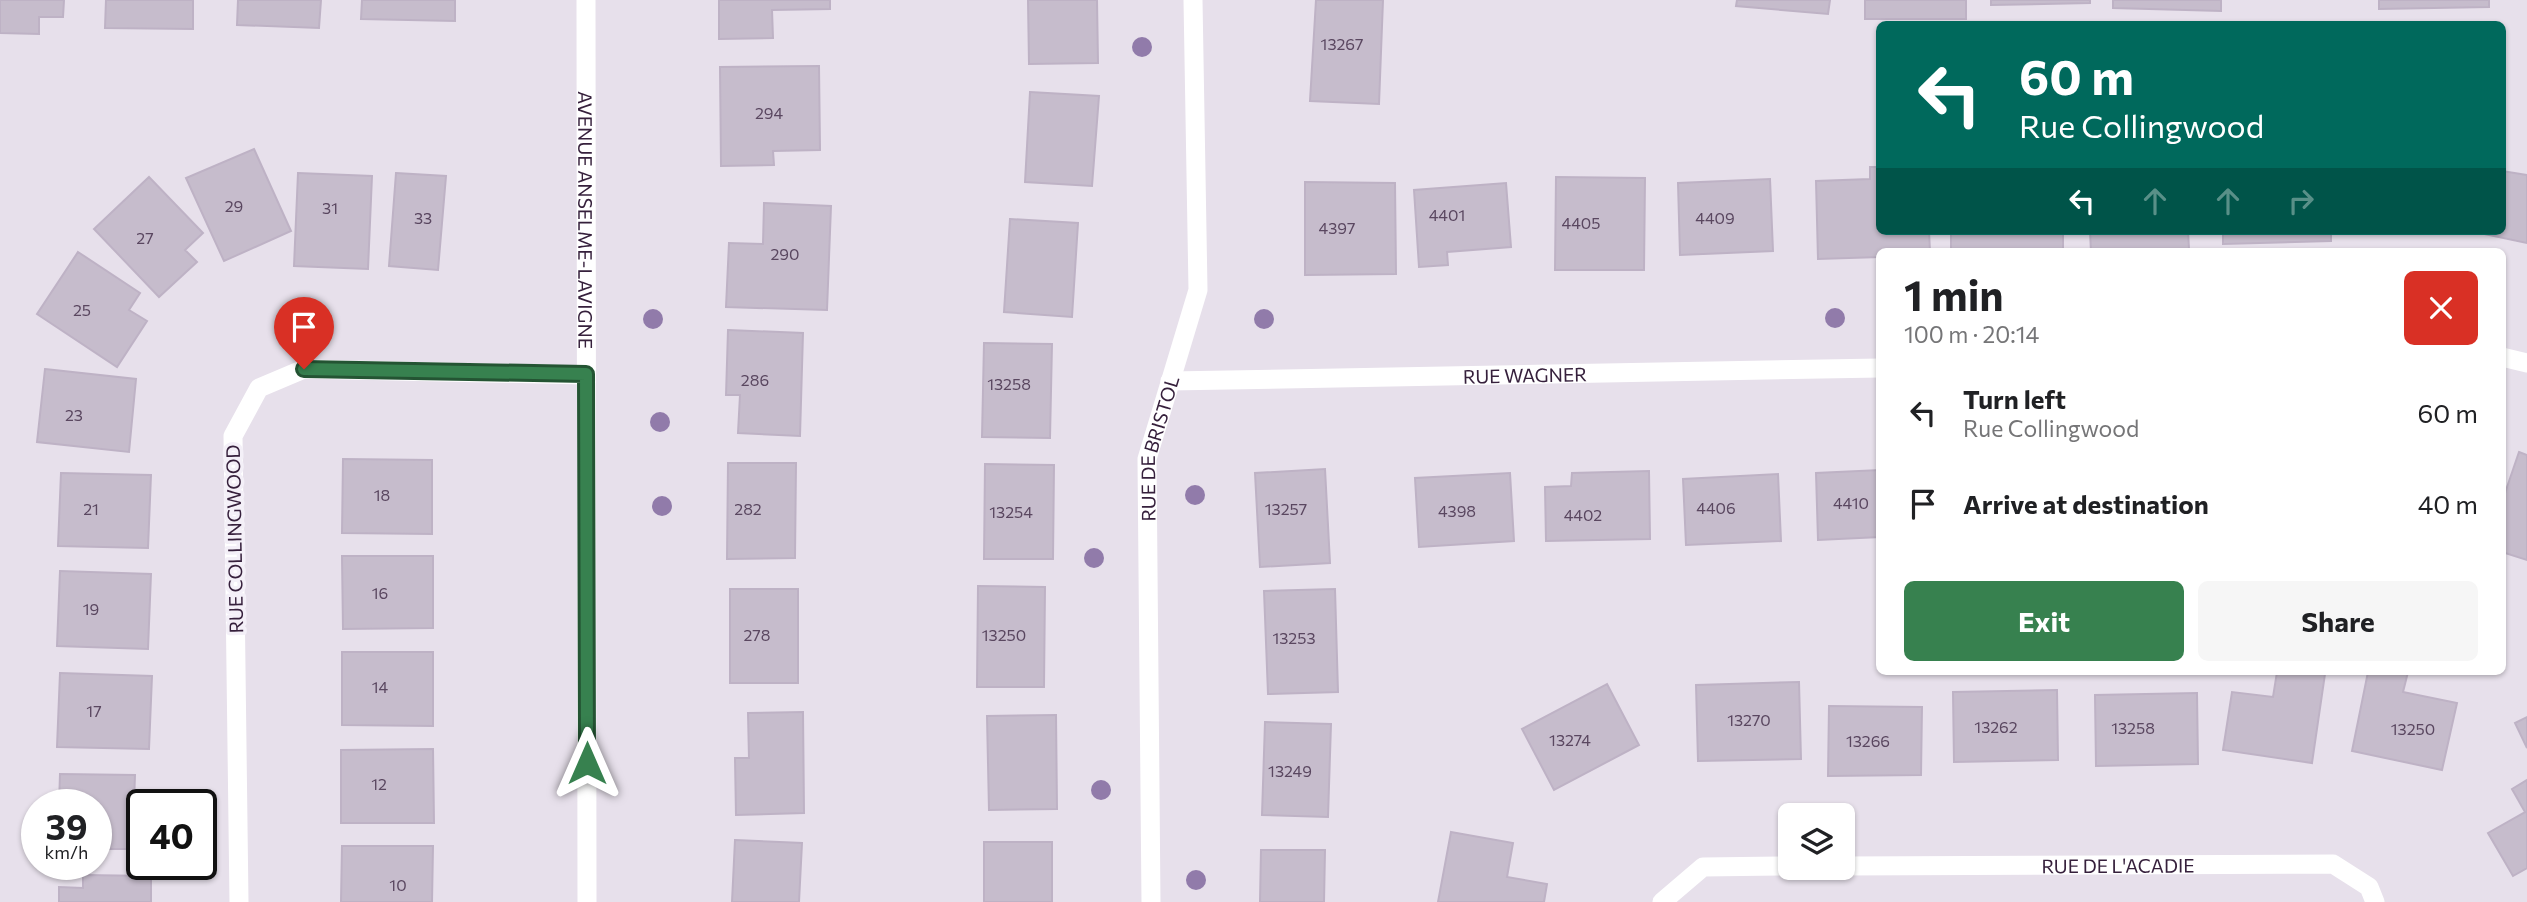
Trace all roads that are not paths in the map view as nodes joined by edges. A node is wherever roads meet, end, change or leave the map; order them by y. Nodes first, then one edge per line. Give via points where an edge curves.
1 (586, 0) edge
2 (1193, 0) edge
3 (2506, 358) edge
4 (2527, 363) edge
5 (1876, 368) edge
6 (586, 374) junction
7 (1170, 381) junction
8 (1778, 866) edge
9 (1855, 866) edge
10 (239, 902) edge
11 (587, 902) edge
12 (1151, 902) edge
13 (1662, 902) edge
14 (2375, 902) edge

1 - 6 street, AVENUE ANSELME-LAVIGNE
2 - 7 street, RUE DE BRISTOL via 1198,290
3 - 4 street
5 - 7 street, RUE WAGNER
6 - 10 street, RUE COLLINGWOOD via 304,369 259,388 233,436
6 - 11 street, AVENUE ANSELME-LAVIGNE
7 - 12 street, RUE DE BRISTOL via 1147,459
8 - 13 street via 1703,867
9 - 14 street, RUE DE L'ACADIE via 2333,864 2369,887

